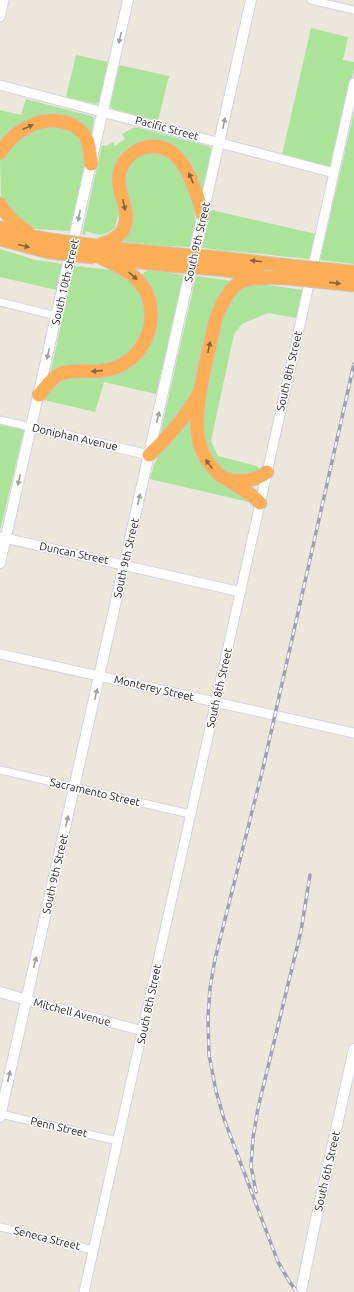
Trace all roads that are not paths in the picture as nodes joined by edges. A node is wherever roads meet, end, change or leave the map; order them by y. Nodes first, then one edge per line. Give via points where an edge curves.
1 (4, 0) edge
2 (128, 0) edge
3 (251, 0) edge
4 (311, 0) edge
5 (354, 10) edge
6 (0, 17) edge
7 (354, 83) edge
8 (0, 85) edge
9 (103, 111) junction
10 (219, 142) junction
11 (0, 153) edge
12 (91, 164) junction
13 (334, 173) junction
14 (0, 204) edge
15 (203, 215) junction
16 (0, 228) edge
17 (37, 237) junction
18 (0, 239) edge
19 (50, 246) junction
20 (97, 254) junction
21 (354, 265) edge
22 (289, 272) junction
23 (354, 272) edge
24 (354, 285) edge
25 (0, 302) edge
26 (57, 316) junction
27 (201, 385) junction
28 (39, 395) junction
29 (0, 420) edge
30 (31, 427) junction
31 (149, 455) junction
32 (267, 472) junction
33 (226, 479) junction
34 (260, 502) junction
35 (3, 537) edge
36 (0, 563) edge
37 (124, 564) junction
38 (241, 592) junction
39 (0, 654) edge
40 (100, 676) junction
41 (216, 702) junction
42 (354, 733) edge
43 (0, 770) edge
44 (74, 788) junction
45 (190, 814) junction
46 (0, 992) edge
47 (26, 1000) junction
48 (143, 1031) junction
49 (354, 1049) edge
50 (350, 1088) edge
51 (0, 1115) edge
52 (118, 1141) junction
53 (0, 1227) edge
54 (93, 1250) junction
55 (84, 1292) edge
56 (301, 1292) edge

1 - 6 street
2 -> 9 main road, South 10th Street
10 -> 3 main road, South 9th Street
4 - 5 street
7 - 13 street, South 8th Street
8 - 9 street, Pacific Street
9 - 10 street, Pacific Street
9 - 12 main road, South 10th Street
10 - 13 street, Pacific Street
10 - 15 main road, South 9th Street
11 -> 12 highway via 10,139 24,128 41,122 59,121 74,125 80,130 87,141
12 -> 26 main road, South 10th Street
13 - 32 street, South 8th Street
14 - 17 highway via 12,221
15 -> 20 highway via 191,176 184,165 162,148 143,148 131,155 120,171 119,185 126,218 123,230
31 -> 15 main road, South 9th Street
16 - 17 highway
17 - 19 highway
18 -> 19 highway via 20,245
19 - 20 highway, bridge
20 - 22 highway, bridge
20 -> 28 highway via 123,268 145,291 151,309 147,337 137,352 123,364 100,371 60,374 50,381
21 - 22 highway, bridge
22 - 23 highway, bridge
22 -> 24 highway, bridge
27 -> 22 highway via 216,318 231,290 242,281
25 - 26 street
26 -> 28 main road, South 10th Street
27 - 31 highway via 183,418
33 -> 27 highway via 210,466 198,440 197,420
28 - 30 main road, South 10th Street
29 - 30 street, Doniphan Avenue
30 - 31 street, Doniphan Avenue
30 -> 35 main road, South 10th Street
37 -> 31 main road, South 9th Street
32 - 33 highway via 250,481
32 - 34 street, South 8th Street
33 - 34 highway
34 - 38 street, South 8th Street
35 - 36 main road, South 10th Street
35 - 37 street, Duncan Street
37 - 38 street, Duncan Street
37 - 40 main road, South 9th Street
38 - 41 street, South 8th Street
39 - 40 street, Monterey Street
40 - 41 street, Monterey Street
44 -> 40 main road, South 9th Street
41 - 42 street, Monterey Street
41 - 45 street, South 8th Street
43 - 44 street, Sacramento Street
44 - 45 street, Sacramento Street
47 -> 44 main road, South 9th Street
45 - 48 street, South 8th Street
46 - 47 main road, Mitchell Avenue
47 - 48 street, Mitchell Avenue
51 -> 47 main road, South 9th Street
48 - 52 street, South 8th Street
49 - 50 main road, South 6th Street
50 - 56 main road, South 6th Street via 313,1233
51 - 52 street, Penn Street
52 - 54 street, South 8th Street
53 - 54 street, Seneca Street
54 - 55 street, South 8th Street

